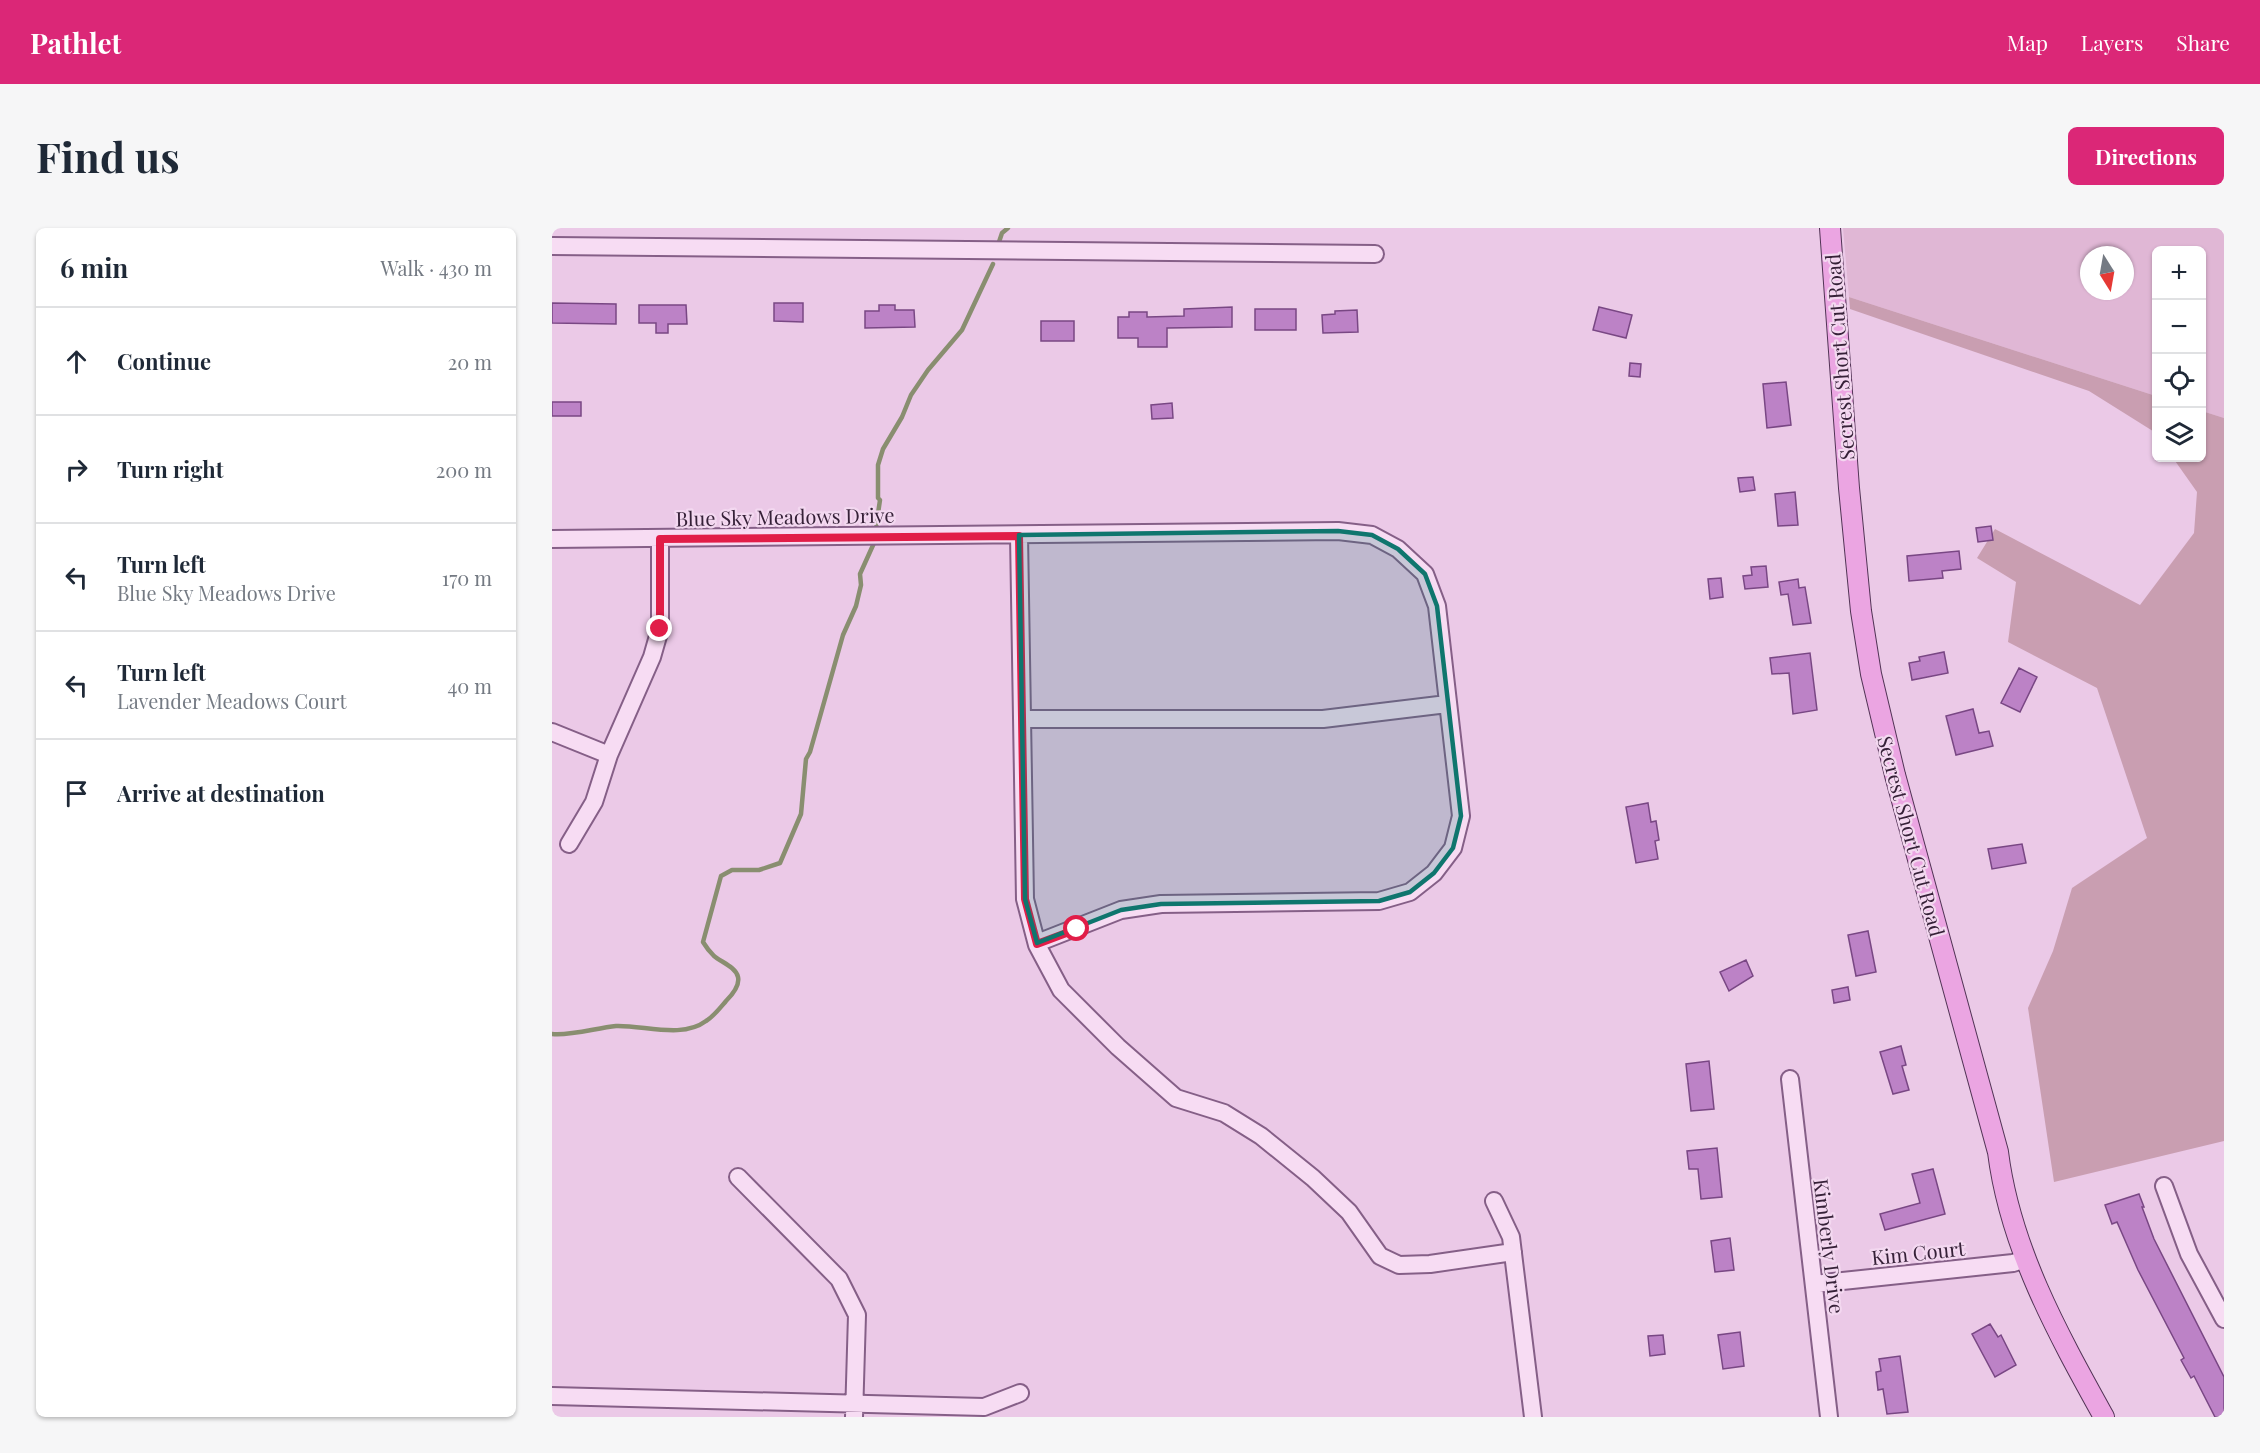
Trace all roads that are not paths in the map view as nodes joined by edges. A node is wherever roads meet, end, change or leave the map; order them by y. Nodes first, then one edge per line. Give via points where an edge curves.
1 (1830, 228) edge
2 (552, 246) edge
3 (1375, 254) dead end
4 (1019, 536) junction
5 (552, 538) edge
6 (660, 539) junction
7 (1448, 704) junction
8 (1022, 719) junction
9 (552, 732) edge
10 (609, 755) junction
11 (569, 844) dead end
12 (1037, 944) junction
13 (1790, 1079) dead end
14 (738, 1177) dead end
15 (2164, 1186) dead end
16 (1494, 1201) dead end
17 (1513, 1252) junction
18 (2026, 1259) junction
19 (1814, 1284) junction
20 (2222, 1311) edge
21 (1020, 1393) dead end
22 (552, 1396) edge
23 (854, 1411) edge
24 (1533, 1417) edge
25 (1829, 1417) edge
26 (2104, 1417) edge

1 - 18 main road, Secrest Short Cut Road via 1849,488 1871,674
2 - 3 street
4 - 6 street, Blue Sky Meadows Drive
4 - 7 street, Blue Sky Meadows Drive via 1338,531 1372,535 1398,549 1425,574 1437,606
4 - 8 street
5 - 6 street, Blue Sky Meadows Drive
6 - 10 street via 660,629 652,657
7 - 8 street via 1323,718
7 - 12 street, Blue Sky Meadows Drive via 1461,816 1453,848 1434,873 1410,892 1379,902 1161,903 1121,910
8 - 12 street via 1025,899
9 - 10 street
10 - 11 street via 594,802
12 - 17 street via 1061,990 1118,1047 1176,1098 1224,1113 1261,1136 1349,1212 1380,1256 1399,1265
13 - 19 street, Kimberly Drive
14 - 23 street via 839,1279 857,1315
15 - 20 street via 2189,1254
16 - 17 street via 1511,1237
17 - 24 street
18 - 19 street, Kim Court
18 - 26 main road, Secrest Short Cut Road via 2049,1314
19 - 25 street, Kimberly Drive
21 - 23 street via 984,1407
22 - 23 street

